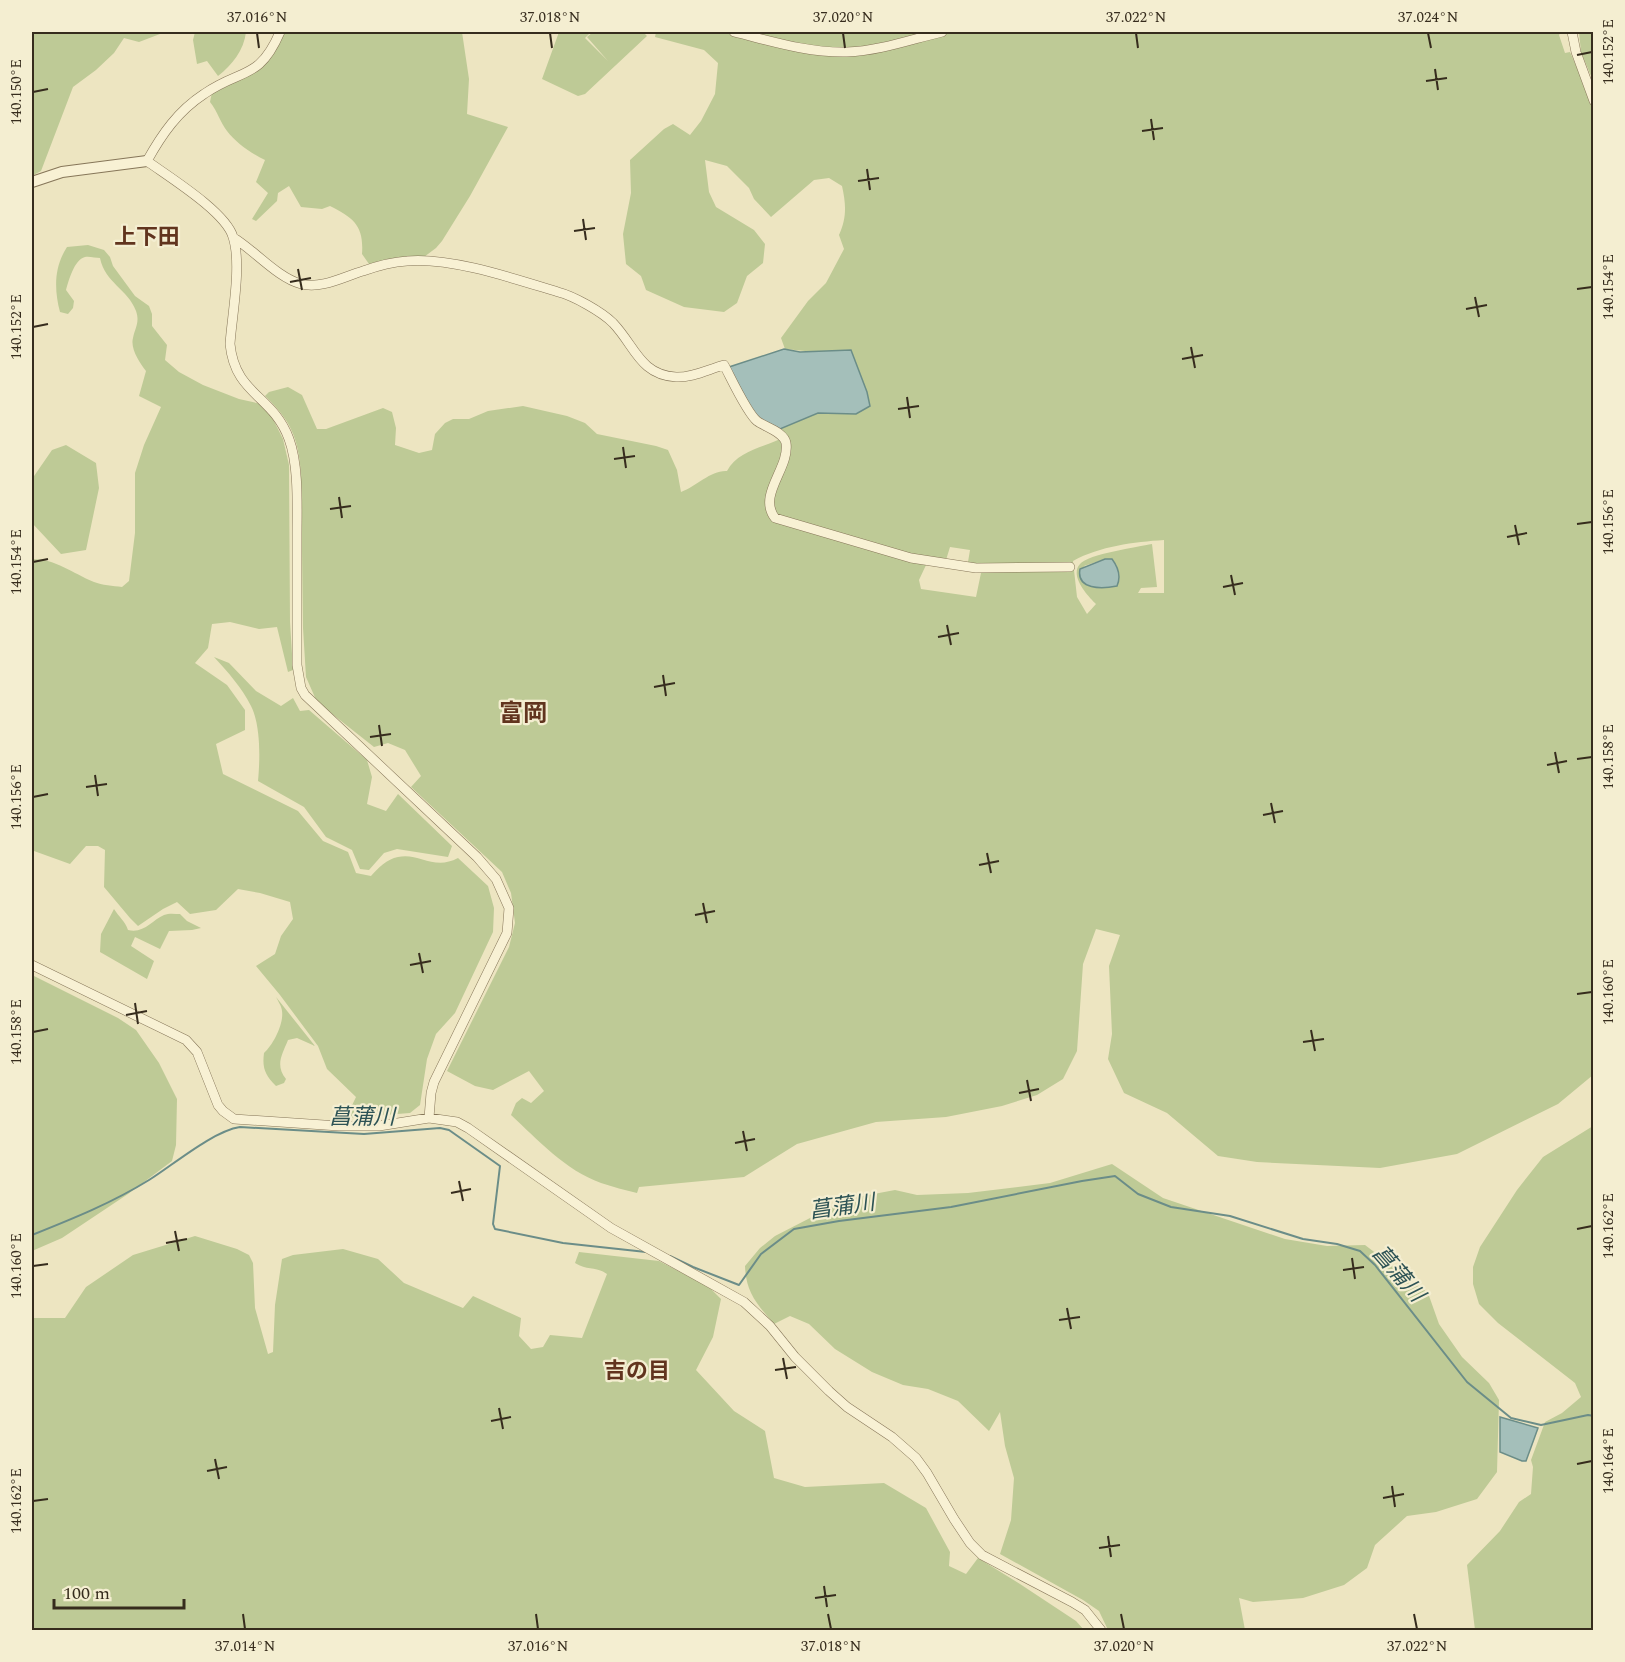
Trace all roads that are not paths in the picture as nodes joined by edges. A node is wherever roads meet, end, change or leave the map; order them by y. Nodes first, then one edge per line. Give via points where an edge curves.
1 (280, 32) edge
2 (734, 32) edge
3 (942, 32) edge
4 (1572, 32) edge
5 (1593, 101) edge
6 (147, 161) junction
7 (32, 182) edge
8 (234, 238) junction
9 (1070, 567) dead end
10 (32, 965) edge
11 (429, 1118) junction
12 (1101, 1630) edge

1 - 6 street via 263,62 205,93 176,117
2 - 3 street via 805,50 849,52
4 - 5 street
6 - 7 street via 62,172
6 - 8 street via 213,210
8 - 9 street via 300,284 321,284 392,262 429,260 562,293 612,322 645,367 654,372 690,376 724,365 753,417 783,436 786,443 769,502 775,518 911,558 976,568
8 - 11 street via 231,356 240,379 272,409 290,441 297,507 297,665 301,688 314,705 477,857 496,879 509,908 503,945 434,1082
10 - 11 street via 186,1040 197,1052 218,1105 234,1119 379,1126
11 - 12 street via 457,1122 468,1128 611,1228 744,1302 829,1391 916,1458 970,1543 982,1555 1085,1610

